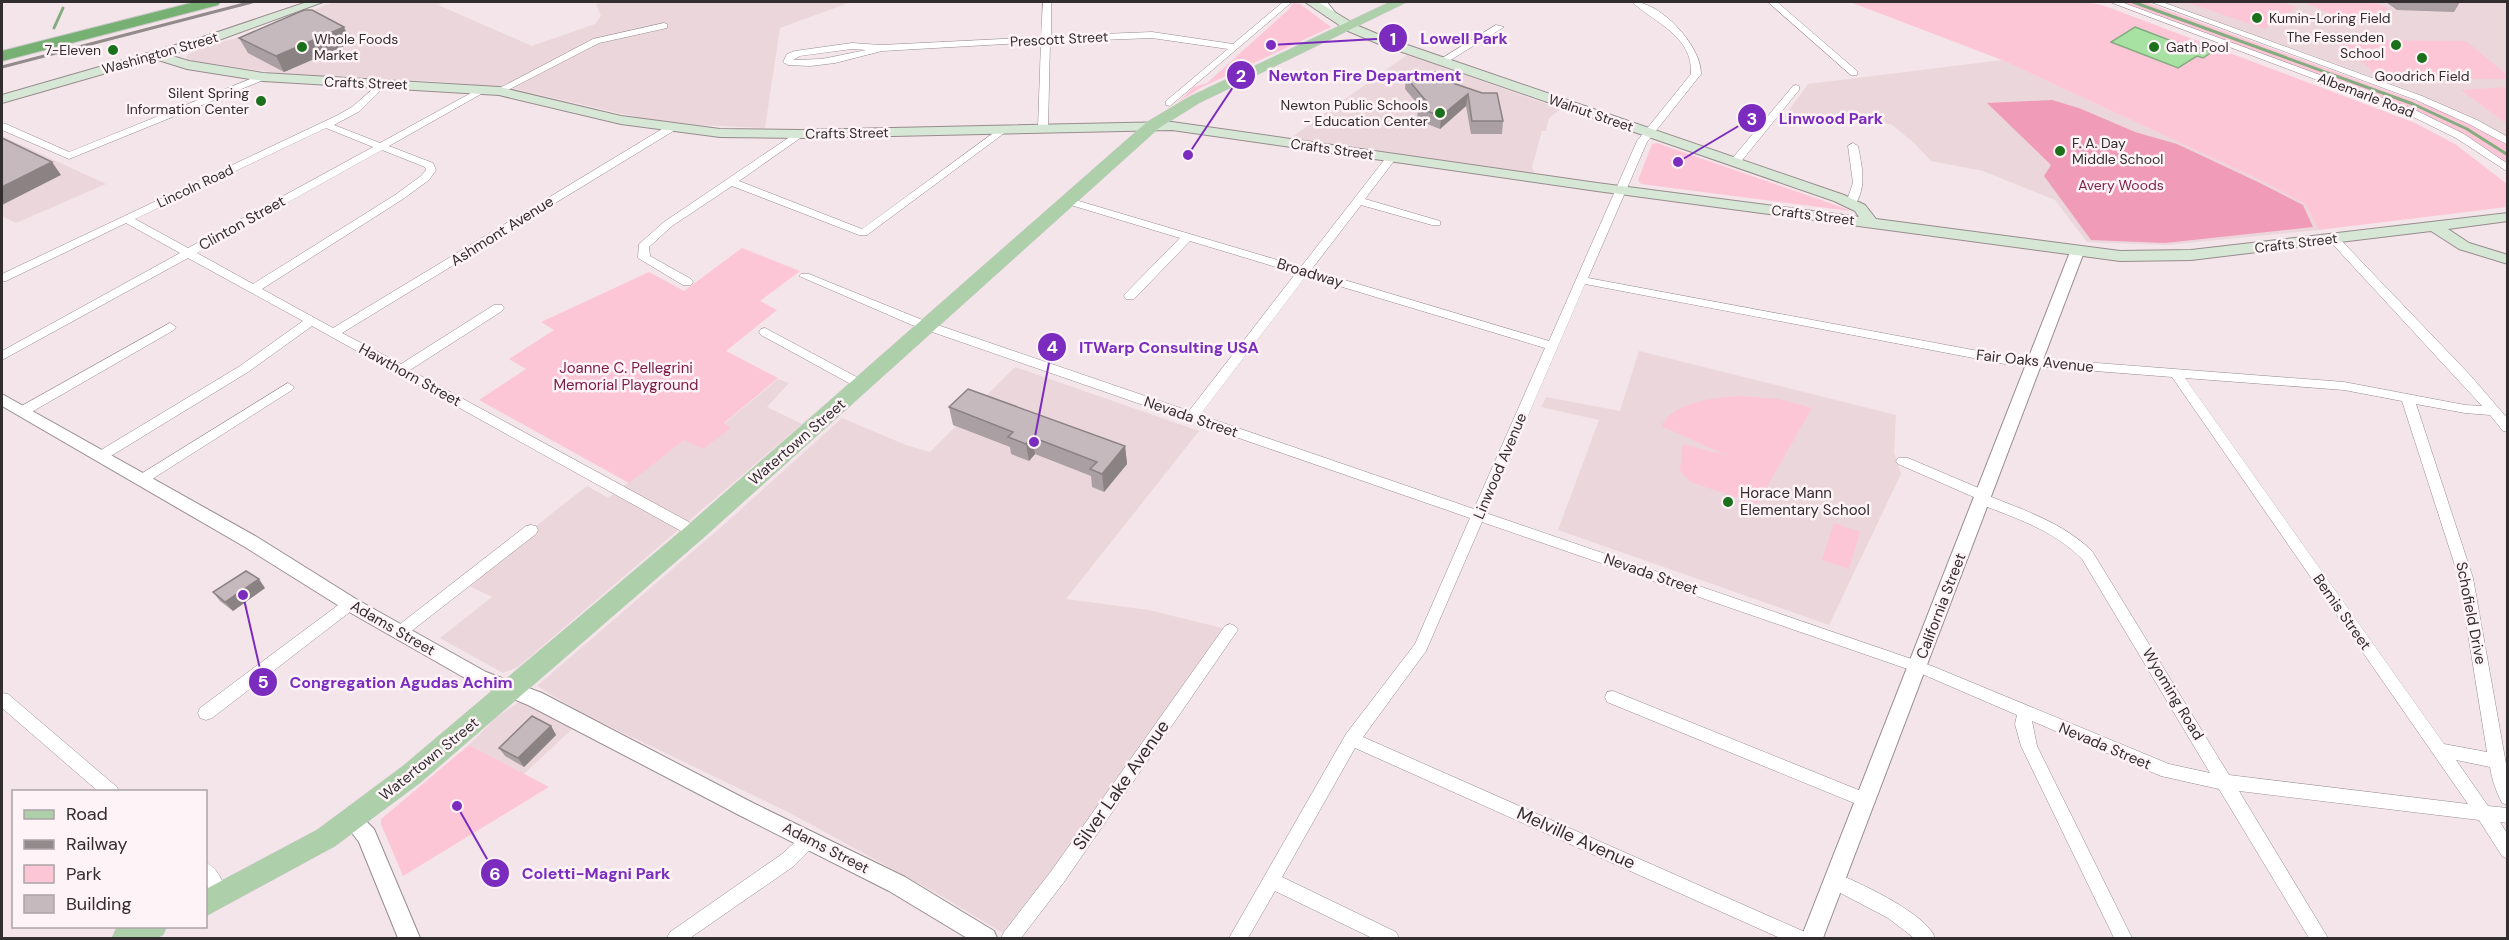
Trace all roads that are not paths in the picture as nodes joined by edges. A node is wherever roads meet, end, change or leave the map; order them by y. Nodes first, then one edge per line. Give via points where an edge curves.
1 (181, 2) edge
2 (212, 2) edge
3 (317, 2) edge
4 (1047, 2) edge
5 (1288, 2) edge
6 (1311, 2) edge
7 (1322, 2) edge
8 (1400, 2) edge
9 (1635, 2) edge
10 (1772, 2) edge
11 (2114, 2) edge
12 (2155, 2) edge
13 (1331, 15) junction
14 (664, 26) dead end
15 (1348, 26) junction
16 (1499, 27) dead end
17 (1046, 39) junction
18 (1236, 47) junction
19 (2, 48) edge
20 (881, 48) junction
21 (156, 55) junction
22 (2, 56) edge
23 (1441, 62) junction
24 (1854, 73) dead end
25 (263, 77) junction
26 (382, 84) junction
27 (1796, 88) dead end
28 (483, 90) junction
29 (499, 91) junction
30 (2, 99) edge
31 (1170, 103) dead end
32 (327, 125) junction
33 (1153, 125) junction
34 (2, 126) edge
35 (671, 128) junction
36 (1043, 128) junction
37 (1003, 129) junction
38 (1648, 132) junction
39 (801, 134) junction
40 (2508, 142) edge
41 (382, 146) junction
42 (1853, 146) dead end
43 (1392, 157) junction
44 (1734, 162) junction
45 (2508, 169) edge
46 (732, 182) junction
47 (1620, 189) junction
48 (1068, 201) junction
49 (1359, 201) junction
50 (1851, 203) junction
51 (2508, 217) edge
52 (125, 218) junction
53 (1870, 222) junction
54 (1436, 223) dead end
55 (2434, 226) junction
56 (2411, 229) junction
57 (1188, 237) junction
58 (2333, 238) junction
59 (2060, 249) junction
60 (2077, 252) junction
61 (188, 253) junction
62 (2486, 253) junction
63 (2508, 261) edge
64 (1305, 272) junction
65 (2068, 273) junction
66 (806, 276) dead end
67 (2, 278) edge
68 (1581, 279) junction
69 (687, 282) dead end
70 (253, 289) junction
71 (1130, 296) dead end
72 (498, 308) dead end
73 (312, 321) junction
74 (928, 326) junction
75 (170, 327) dead end
76 (765, 332) dead end
77 (333, 333) junction
78 (1552, 346) junction
79 (2, 356) edge
80 (2034, 363) junction
81 (401, 370) junction
82 (2176, 374) junction
83 (862, 384) junction
84 (288, 387) dead end
85 (2408, 397) junction
86 (2, 399) edge
87 (23, 411) junction
88 (2493, 411) junction
89 (1192, 417) junction
90 (2508, 428) edge
91 (100, 456) junction
92 (1903, 461) dead end
93 (141, 480) junction
94 (1983, 497) junction
95 (1479, 515) junction
96 (531, 530) dead end
97 (695, 531) junction
98 (350, 604) junction
99 (1230, 630) dead end
100 (400, 632) junction
101 (1917, 666) junction
102 (513, 690) junction
103 (1613, 697) dead end
104 (2, 699) edge
105 (2026, 712) junction
106 (206, 713) dead end
107 (1352, 739) junction
108 (2437, 748) junction
109 (2497, 761) junction
110 (2227, 782) junction
111 (109, 790) edge
112 (2508, 798) edge
113 (1865, 800) junction
114 (2483, 813) junction
115 (2508, 816) edge
116 (352, 820) junction
117 (809, 840) junction
118 (2508, 851) edge
119 (207, 872) edge
120 (1271, 880) junction
121 (1834, 881) junction
122 (213, 899) edge
123 (151, 928) edge
124 (126, 939) edge
125 (409, 939) edge
126 (676, 939) edge
127 (986, 939) edge
128 (1010, 939) edge
129 (1238, 939) edge
130 (1390, 939) edge
131 (1799, 939) edge
132 (1812, 939) edge
133 (1926, 939) edge
134 (2124, 939) edge
135 (2319, 939) edge

1 - 19 highway
2 - 22 highway
3 - 21 main road, Washington Street
4 - 17 street
5 - 18 street
6 - 13 main road, Walnut Street
7 - 13 street
8 - 15 main road, Watertown Street
9 - 38 street, Linwood Avenue via 1658,16 1688,44 1698,63 1691,83
10 - 24 street
11 - 45 street, Albemarle Road via 2409,111 2460,136
12 - 40 street, Albemarle Road via 2420,98
13 - 15 main road, Walnut Street
14 - 29 street via 596,41
15 - 23 main road, Walnut Street
15 - 33 main road, Watertown Street via 1194,100
16 - 23 street
17 - 18 street, Prescott Street via 1148,35
17 - 20 street, Prescott Street
17 - 36 street
18 - 31 street
20 - 20 street, Prescott Street via 852,46 798,53 790,56 788,62 858,56
21 - 25 main road, Crafts Street via 179,64
21 - 30 main road, Washington Street
23 - 38 main road, Walnut Street
25 - 26 main road, Crafts Street
25 - 34 street via 69,156
26 - 28 main road, Crafts Street
26 - 32 street, Lincoln Road via 356,108
27 - 44 street
28 - 29 main road, Crafts Street
28 - 41 street, Clinton Street
29 - 35 main road, Crafts Street via 597,116
32 - 41 street
32 - 52 street, Lincoln Road
33 - 36 main road, Crafts Street
33 - 43 main road, Crafts Street
33 - 48 main road, Watertown Street
35 - 39 main road, Crafts Street
35 - 77 street, Ashmont Avenue
36 - 37 main road, Crafts Street
37 - 39 main road, Crafts Street
37 - 46 street via 863,233
38 - 44 main road, Walnut Street
38 - 47 street, Linwood Avenue
39 - 46 street
41 - 61 street, Clinton Street
41 - 70 street via 429,165 431,171 334,240
42 - 50 street via 1859,187
43 - 47 main road, Crafts Street
43 - 49 street
44 - 50 main road, Walnut Street
46 - 69 street via 668,224 643,246 644,258
47 - 53 main road, Crafts Street
47 - 68 street, Linwood Avenue
48 - 57 street, Broadway
48 - 74 main road, Watertown Street
49 - 54 street
49 - 64 street
50 - 53 main road, Walnut Street
51 - 55 main road, Crafts Street
52 - 61 street, Hawthorn Street
52 - 67 street, Lincoln Road
53 - 59 main road, Crafts Street
55 - 56 main road, Crafts Street
55 - 62 main road via 2459,243
56 - 58 main road, Crafts Street
56 - 62 main road via 2443,244
57 - 64 street, Broadway
57 - 71 street
58 - 60 main road, Crafts Street via 2171,256
58 - 88 street
59 - 60 main road, Crafts Street
59 - 65 street
60 - 65 street, California Street
61 - 70 street, Hawthorn Street
61 - 79 street, Clinton Street
62 - 63 main road
64 - 78 street, Broadway
64 - 89 street
65 - 80 street, California Street
66 - 74 street, Nevada Street
68 - 78 street, Linwood Avenue
68 - 80 street, Fair Oaks Avenue
70 - 73 street, Hawthorn Street
72 - 81 street
73 - 77 street, Hawthorn Street
73 - 91 street via 244,369
74 - 83 main road, Watertown Street
74 - 89 street, Nevada Street
75 - 87 street
76 - 83 street
77 - 81 street, Hawthorn Street
78 - 95 street, Linwood Avenue
80 - 82 street, Fair Oaks Avenue
80 - 94 street, California Street
81 - 97 street, Hawthorn Street
82 - 85 street, Fair Oaks Avenue via 2344,386
82 - 108 street, Bemis Street
83 - 97 main road, Watertown Street
84 - 93 street
85 - 88 street, Fair Oaks Avenue
85 - 109 street, Schofield Drive via 2466,578
86 - 87 street, Adams Street
87 - 91 street, Adams Street
88 - 90 street
89 - 95 street, Nevada Street
91 - 93 street, Adams Street
92 - 94 street, Wyoming Road
93 - 98 street, Adams Street
94 - 101 street, California Street
94 - 110 street, Wyoming Road via 2057,530 2079,545
95 - 101 street, Nevada Street
95 - 107 street, Linwood Avenue via 1421,647
96 - 100 street
97 - 102 main road, Watertown Street
98 - 100 street, Adams Street
98 - 106 street
99 - 128 street, Silver Lake Avenue
100 - 102 street, Adams Street via 479,677
101 - 105 street, Nevada Street
101 - 113 street, California Street
102 - 116 main road, Watertown Street
102 - 117 street, Adams Street
103 - 113 street
104 - 111 street
105 - 110 street, Nevada Street via 2167,771
105 - 134 street via 2023,724 2029,746
107 - 120 street, Linwood Avenue
107 - 131 street, Melville Avenue
108 - 109 street
108 - 114 street, Bemis Street
109 - 112 street, Schofield Drive
110 - 114 street, Nevada Street
110 - 135 street, Wyoming Road
113 - 121 street, California Street
114 - 115 street, Nevada Street
114 - 118 street, Bemis Street
116 - 122 main road, Watertown Street via 288,860
116 - 125 street via 367,836
117 - 126 street via 788,860
117 - 127 street, Adams Street via 915,894
119 - 122 street via 213,880
120 - 129 street, Linwood Avenue
120 - 130 street
121 - 132 street, California Street
121 - 133 street via 1901,916
123 - 124 main road

